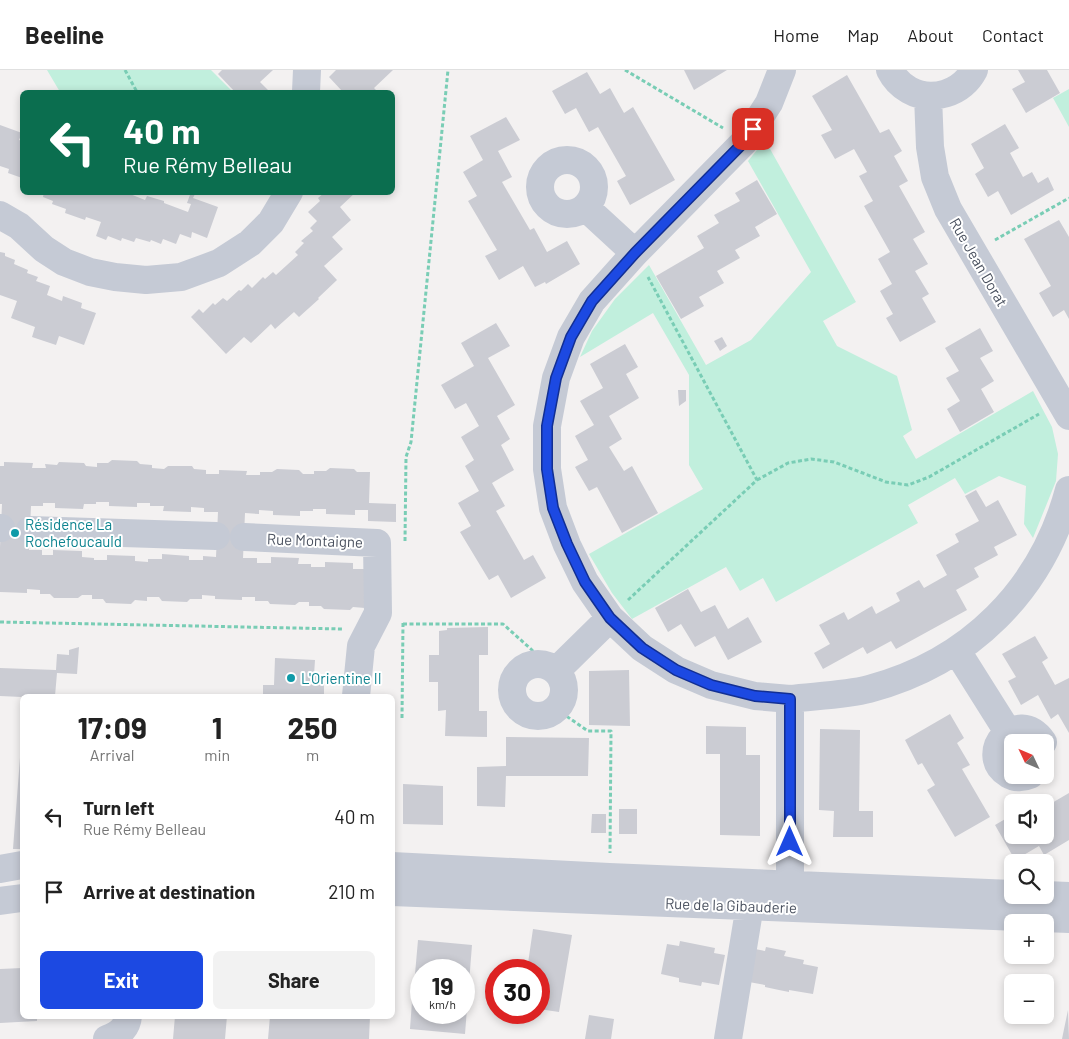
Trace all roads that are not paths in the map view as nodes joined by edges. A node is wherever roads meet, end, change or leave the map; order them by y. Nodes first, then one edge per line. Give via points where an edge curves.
1 (307, 70) edge
2 (782, 70) edge
3 (890, 70) edge
4 (974, 70) edge
5 (306, 90) edge
6 (928, 96) junction
7 (288, 195) edge
8 (585, 207) dead end
9 (0, 215) edge
10 (635, 253) junction
11 (1065, 409) edge
12 (1069, 490) edge
13 (30, 530) dead end
14 (216, 536) dead end
15 (244, 537) dead end
16 (610, 618) junction
17 (957, 651) junction
18 (549, 668) junction
19 (356, 694) edge
20 (790, 699) junction
21 (1008, 732) junction
22 (1006, 734) edge
23 (1036, 734) edge
24 (1004, 735) edge
25 (1004, 770) edge
26 (20, 865) edge
27 (395, 866) edge
28 (0, 868) edge
29 (395, 892) edge
30 (1004, 894) edge
31 (1054, 895) edge
32 (789, 896) junction
33 (1069, 896) edge
34 (20, 898) edge
35 (0, 901) edge
36 (750, 906) junction
37 (1069, 919) edge
38 (128, 1019) edge
39 (107, 1039) edge
40 (728, 1039) edge

1 - 5 street
2 - 10 street via 769,103 744,142
3 - 6 street via 901,85
4 - 6 street via 959,88
6 - 11 street, Rue Jean Dorat via 935,177 948,209
7 - 9 street via 271,222 250,243 219,263 180,277 154,280 90,272 64,262
8 - 10 street
10 - 16 street via 592,301 571,337 556,378 547,426 547,469 553,508 585,582
12 - 17 street via 1053,536 1037,566 998,616
13 - 14 street
15 - 19 street, Rue Montaigne via 377,543 378,612 361,646
16 - 18 street
16 - 20 street via 642,648 676,670 720,688
17 - 20 street via 905,677 868,689
17 - 21 street
18 - 18 street via 561,678 564,695 556,709 548,714 531,715 514,698 514,680 525,668 534,665
20 - 32 street
21 - 22 street
21 - 23 street via 1024,728
24 - 25 street via 996,752
26 - 28 street
27 - 32 street, Rue de la Gibauderie via 609,877
29 - 36 street, Rue de la Gibauderie
30 - 32 street, Rue de la Gibauderie
31 - 33 street
32 - 36 street, Rue de la Gibauderie
32 - 37 street, Rue de la Gibauderie
34 - 35 street
36 - 40 street
38 - 39 street via 118,1034

